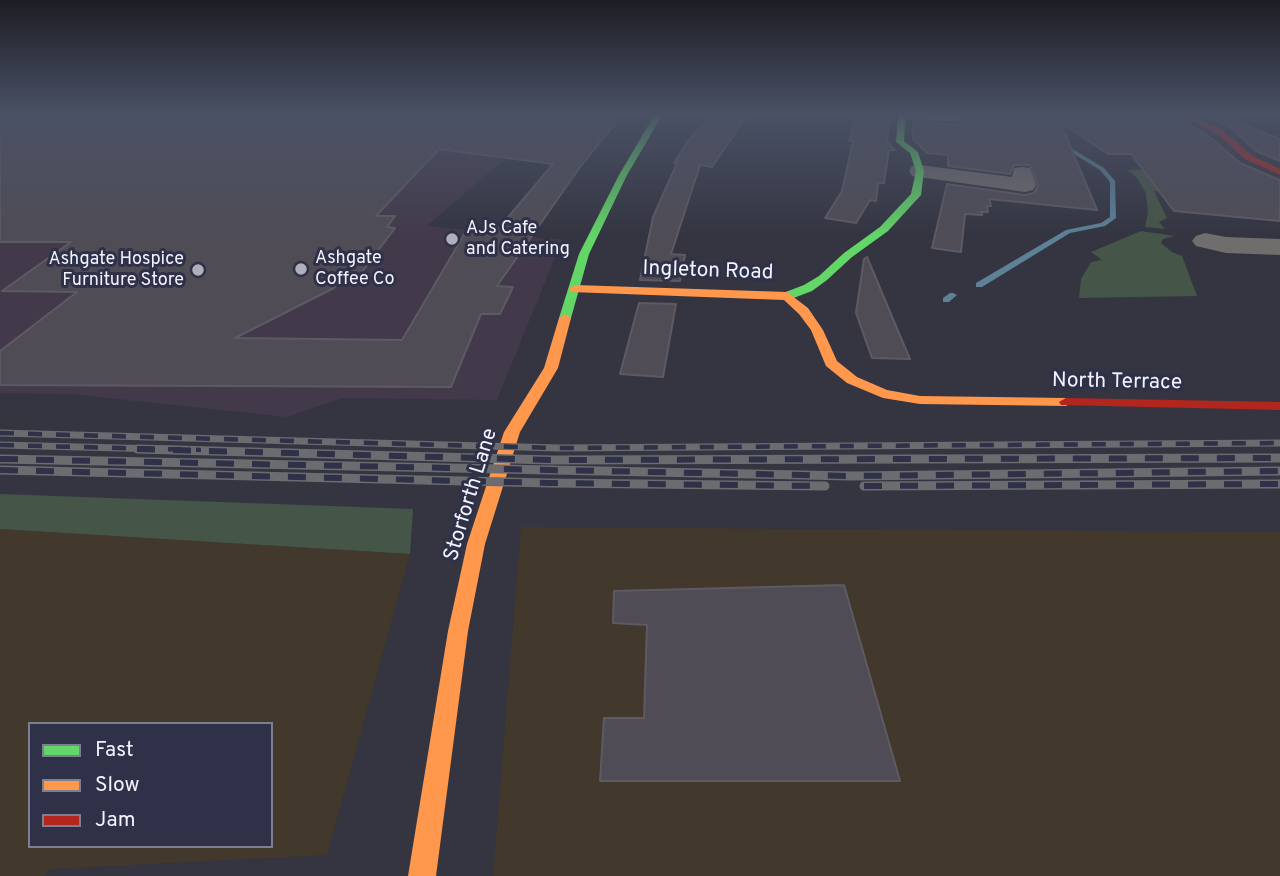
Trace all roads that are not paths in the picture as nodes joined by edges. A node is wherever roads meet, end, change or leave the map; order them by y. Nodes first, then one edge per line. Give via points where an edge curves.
1 (635, 155) edge
2 (915, 155) edge
3 (1246, 155) edge
4 (920, 171) junction
5 (1280, 172) edge
6 (1022, 173) dead end
7 (1192, 239) dead end
8 (1280, 247) edge
9 (575, 289) junction
10 (787, 296) junction
11 (960, 401) joint
12 (1277, 406) edge
13 (422, 876) edge

1 - 9 street, Storforth Lane via 584,254
2 - 4 street
3 - 5 street
4 - 6 street via 1025,185
4 - 10 street via 916,195 884,229 808,288
7 - 8 street
9 - 10 street, Ingleton Road
9 - 13 street, Storforth Lane via 551,368 512,432 476,544 457,631
10 - 11 street, Ingleton Road via 817,330 831,363 852,380 883,394
11 - 12 street, North Terrace

